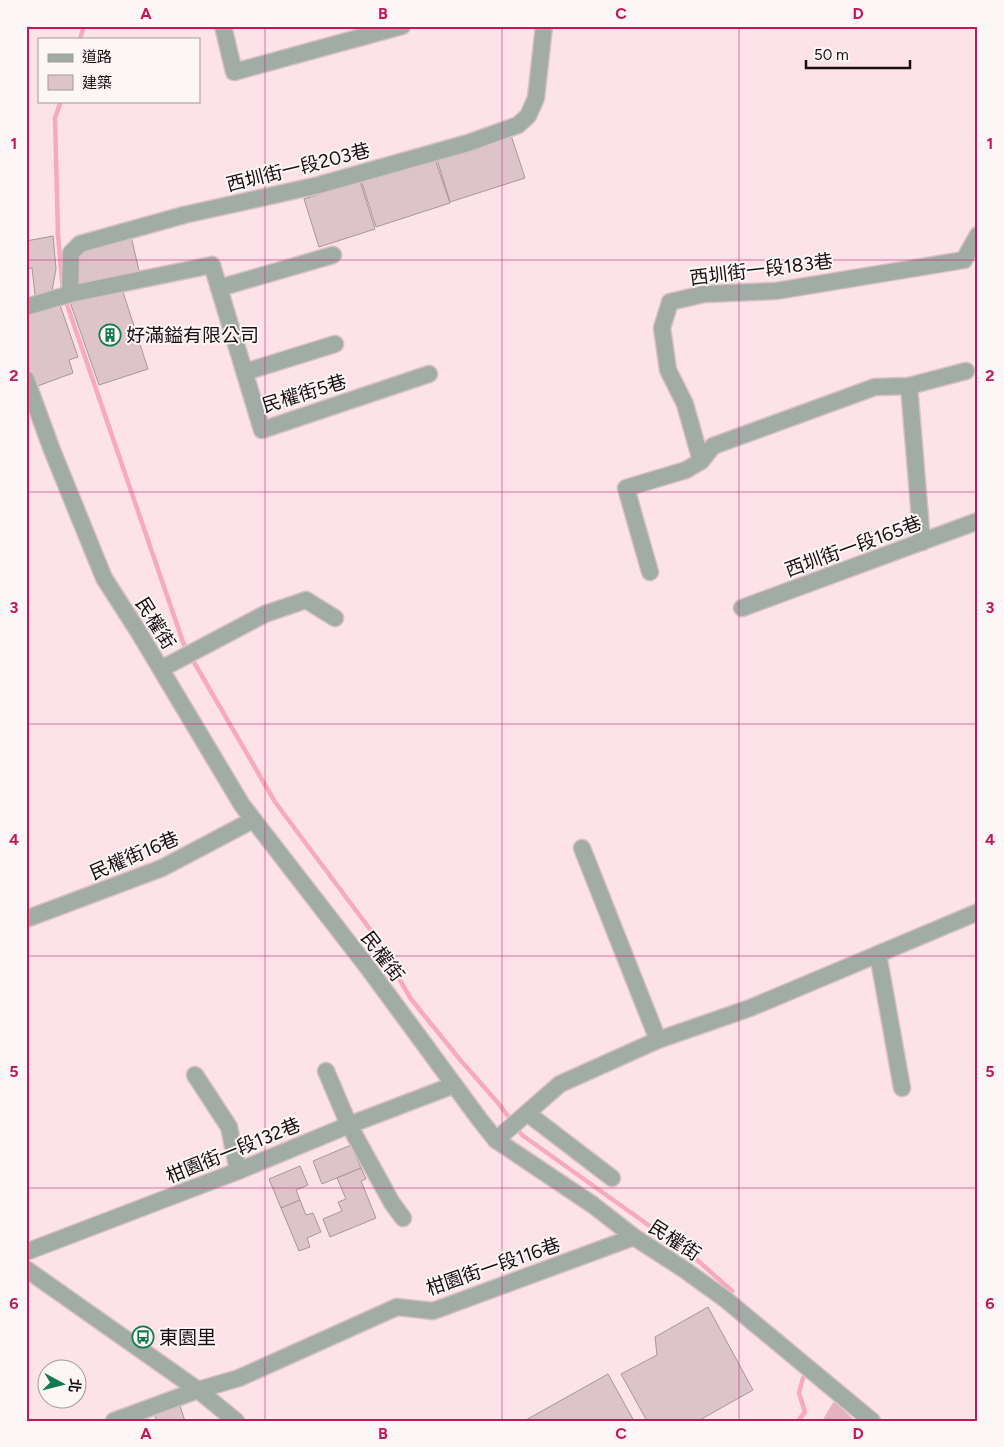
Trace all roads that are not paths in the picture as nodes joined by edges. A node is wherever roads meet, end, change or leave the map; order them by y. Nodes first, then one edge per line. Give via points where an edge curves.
1 (223, 26) edge
2 (402, 26) edge
3 (544, 26) edge
4 (978, 235) edge
5 (333, 255) dead end
6 (219, 288) junction
7 (70, 294) junction
8 (26, 307) edge
9 (335, 344) dead end
10 (966, 371) dead end
11 (244, 372) junction
12 (429, 374) dead end
13 (26, 379) edge
14 (910, 386) junction
15 (702, 461) junction
16 (978, 521) edge
17 (922, 542) junction
18 (650, 572) dead end
19 (742, 608) dead end
20 (335, 618) dead end
21 (161, 669) junction
22 (254, 820) junction
23 (582, 848) dead end
24 (978, 912) edge
25 (26, 919) edge
26 (878, 954) junction
27 (658, 1040) junction
28 (326, 1071) dead end
29 (195, 1075) dead end
30 (454, 1085) junction
31 (902, 1088) dead end
32 (527, 1113) junction
33 (349, 1125) junction
34 (496, 1140) junction
35 (238, 1171) junction
36 (612, 1178) dead end
37 (403, 1218) dead end
38 (634, 1237) junction
39 (26, 1252) edge
40 (26, 1269) edge
41 (198, 1390) junction
42 (114, 1421) edge
43 (236, 1421) edge
44 (872, 1421) edge

1 - 2 street via 234,72
3 - 7 street, 西圳街一段203巷 via 536,98 528,116 518,125 468,143 328,182 184,215 80,244 71,253
4 - 15 street, 西圳街一段183巷 via 964,260 776,291 704,294 670,302 662,328 668,370 685,404
5 - 6 street
6 - 7 street, 民權街5巷 via 212,265
6 - 11 street, 民權街5巷
7 - 8 street
9 - 11 street
10 - 14 street
11 - 12 street, 民權街5巷 via 262,430
13 - 21 street, 民權街 via 104,578
14 - 15 street via 875,387 713,446
14 - 17 street
15 - 18 street via 686,470 626,488
16 - 17 street, 西圳街一段165巷
17 - 19 street, 西圳街一段165巷
20 - 21 street via 306,600 265,614
21 - 22 street, 民權街
22 - 25 street, 民權街16巷 via 162,868
22 - 30 street, 民權街
23 - 27 street
24 - 26 street
26 - 27 street via 750,1008
26 - 31 street
27 - 32 street via 560,1084
28 - 33 street
29 - 35 street via 229,1128
30 - 33 street, 柑園街一段132巷
30 - 34 street, 民權街
32 - 34 street
32 - 36 street
33 - 35 street, 柑園街一段132巷
33 - 37 street
34 - 38 street, 民權街
35 - 39 street, 柑園街一段132巷
38 - 41 street, 柑園街一段116巷 via 433,1311 398,1307 239,1378
38 - 44 street, 民權街 via 725,1299
40 - 41 street
41 - 42 street, 柑園街一段116巷
41 - 43 street

